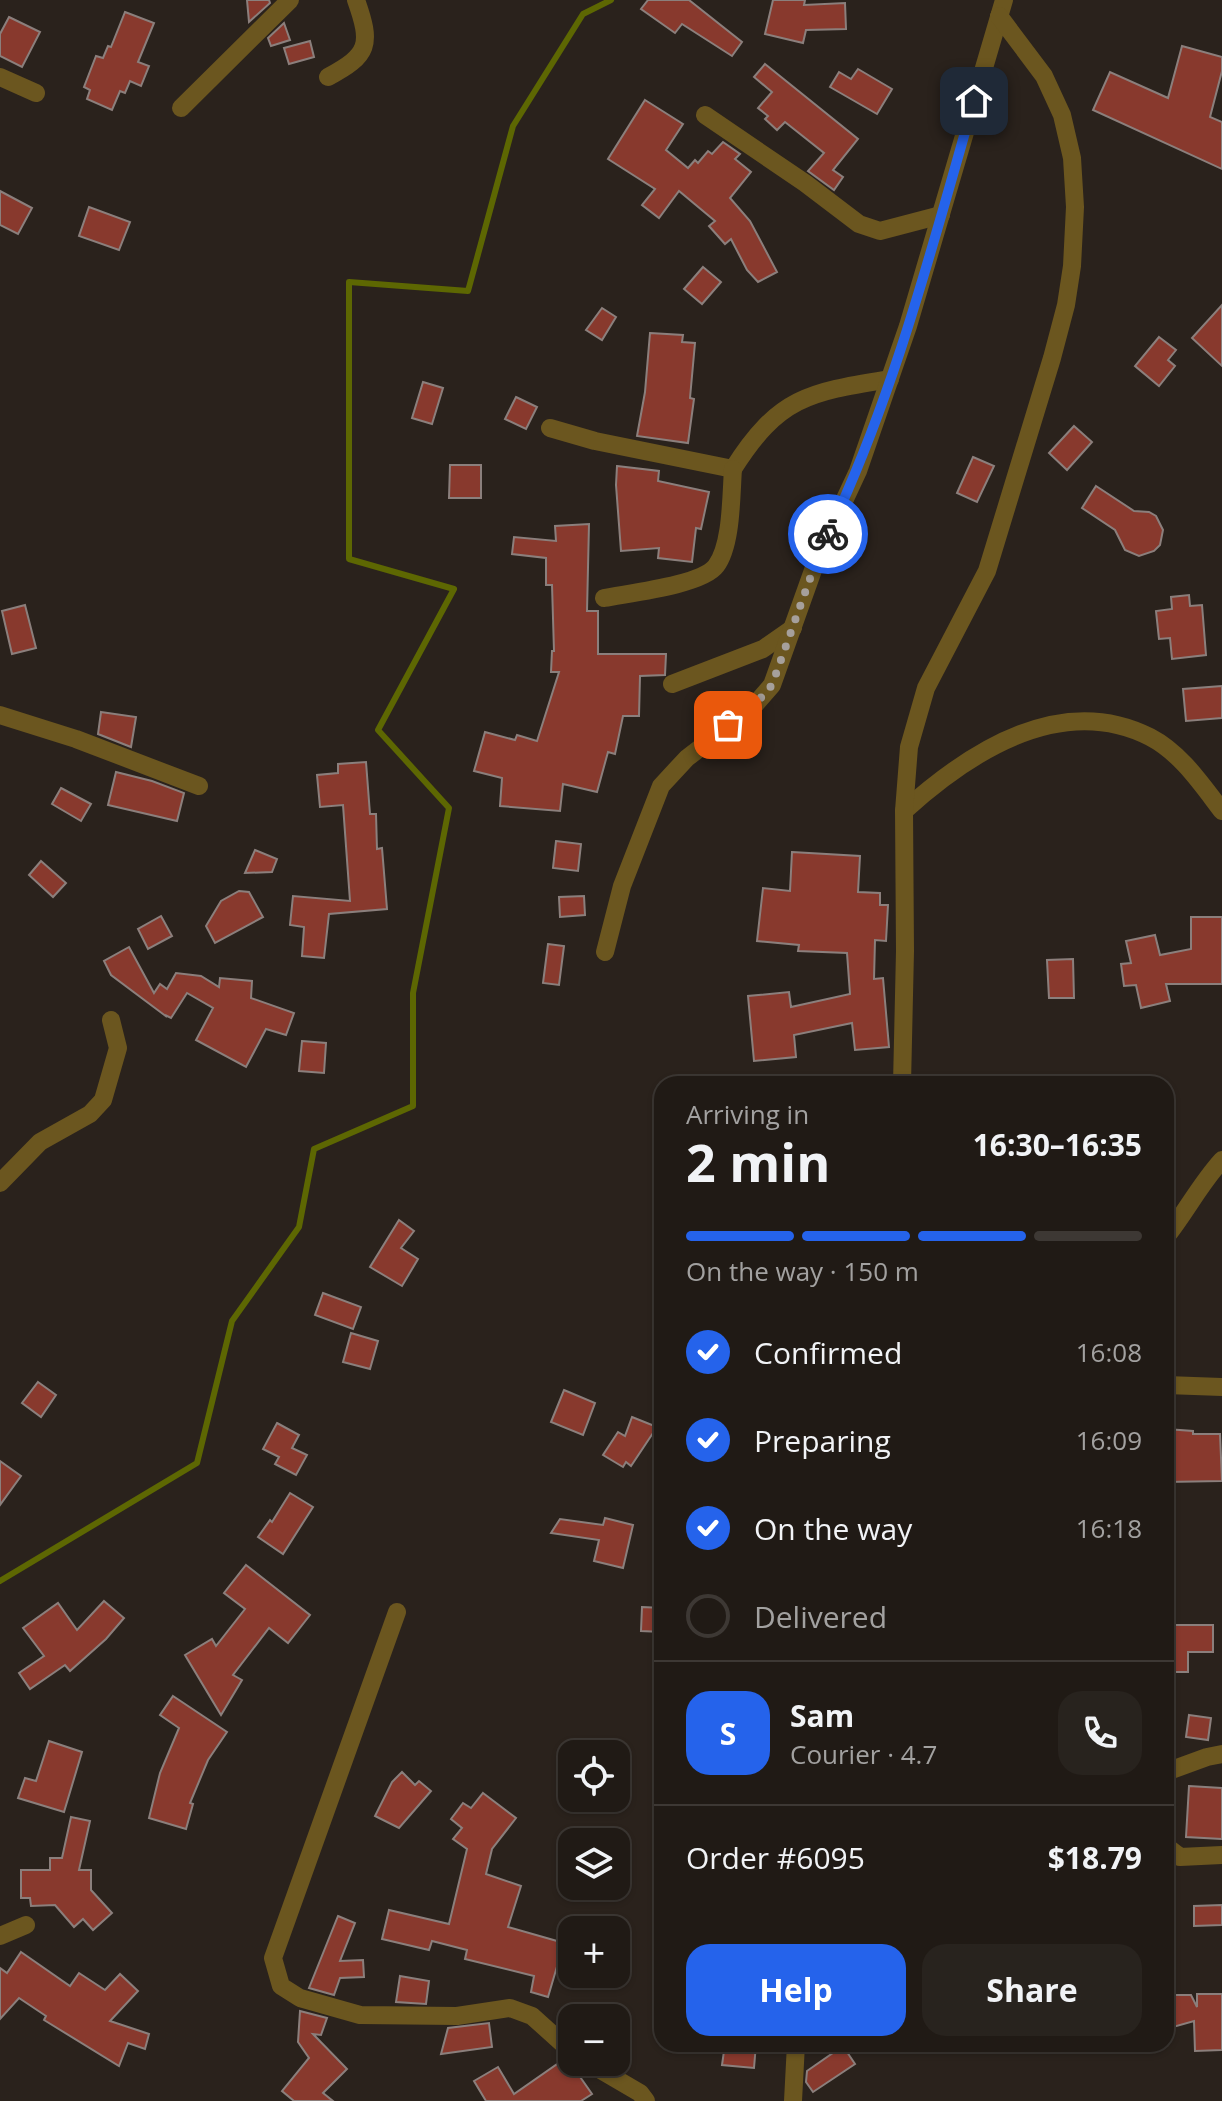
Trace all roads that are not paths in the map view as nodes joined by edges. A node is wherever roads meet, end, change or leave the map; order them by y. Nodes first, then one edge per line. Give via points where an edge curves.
1 (290, 0) edge
2 (356, 0) edge
3 (1001, 8) edge
4 (0, 77) edge
5 (328, 77) dead end
6 (36, 93) dead end
7 (181, 108) dead end
8 (705, 115) dead end
9 (941, 215) junction
10 (890, 379) junction
11 (550, 428) dead end
12 (733, 469) junction
13 (604, 598) dead end
14 (793, 628) junction
15 (672, 684) dead end
16 (0, 715) edge
17 (199, 786) dead end
18 (904, 811) junction
19 (1222, 811) edge
20 (605, 952) dead end
21 (111, 1020) dead end
22 (902, 1076) edge
23 (1222, 1160) edge
24 (0, 1183) edge
25 (1174, 1227) edge
26 (1174, 1385) edge
27 (1222, 1387) edge
28 (397, 1612) dead end
29 (1222, 1754) edge
30 (1174, 1768) edge
31 (1174, 1852) edge
32 (1222, 1855) edge
33 (26, 1925) dead end
34 (0, 1936) edge
35 (558, 2039) edge
36 (796, 2052) edge
37 (611, 2076) edge
38 (646, 2101) edge
39 (793, 2101) edge

1 - 7 street
2 - 5 street via 363,18 363,47 353,64
3 - 9 street
3 - 18 street via 1062,115 1072,158 1072,266 1052,358 987,571 926,688 909,747
4 - 6 street
8 - 9 street via 859,224 880,231
9 - 10 street
10 - 12 street via 833,388 790,404 751,441
10 - 14 street
11 - 12 street
12 - 13 street via 725,547 716,568 699,578
14 - 15 street via 763,649
14 - 20 street via 772,685 661,786 622,886
16 - 17 street
18 - 19 street via 967,760 1010,736 1069,722 1111,722 1153,738 1193,772
18 - 22 street
21 - 24 street via 118,1048 103,1100 90,1114 40,1142
23 - 25 street
26 - 27 street
28 - 35 street via 273,1958 281,1986 300,1998 360,2015 457,2016 510,2008 532,2016
29 - 30 street
31 - 32 street via 1180,1857
33 - 34 street
36 - 39 street
37 - 38 street

